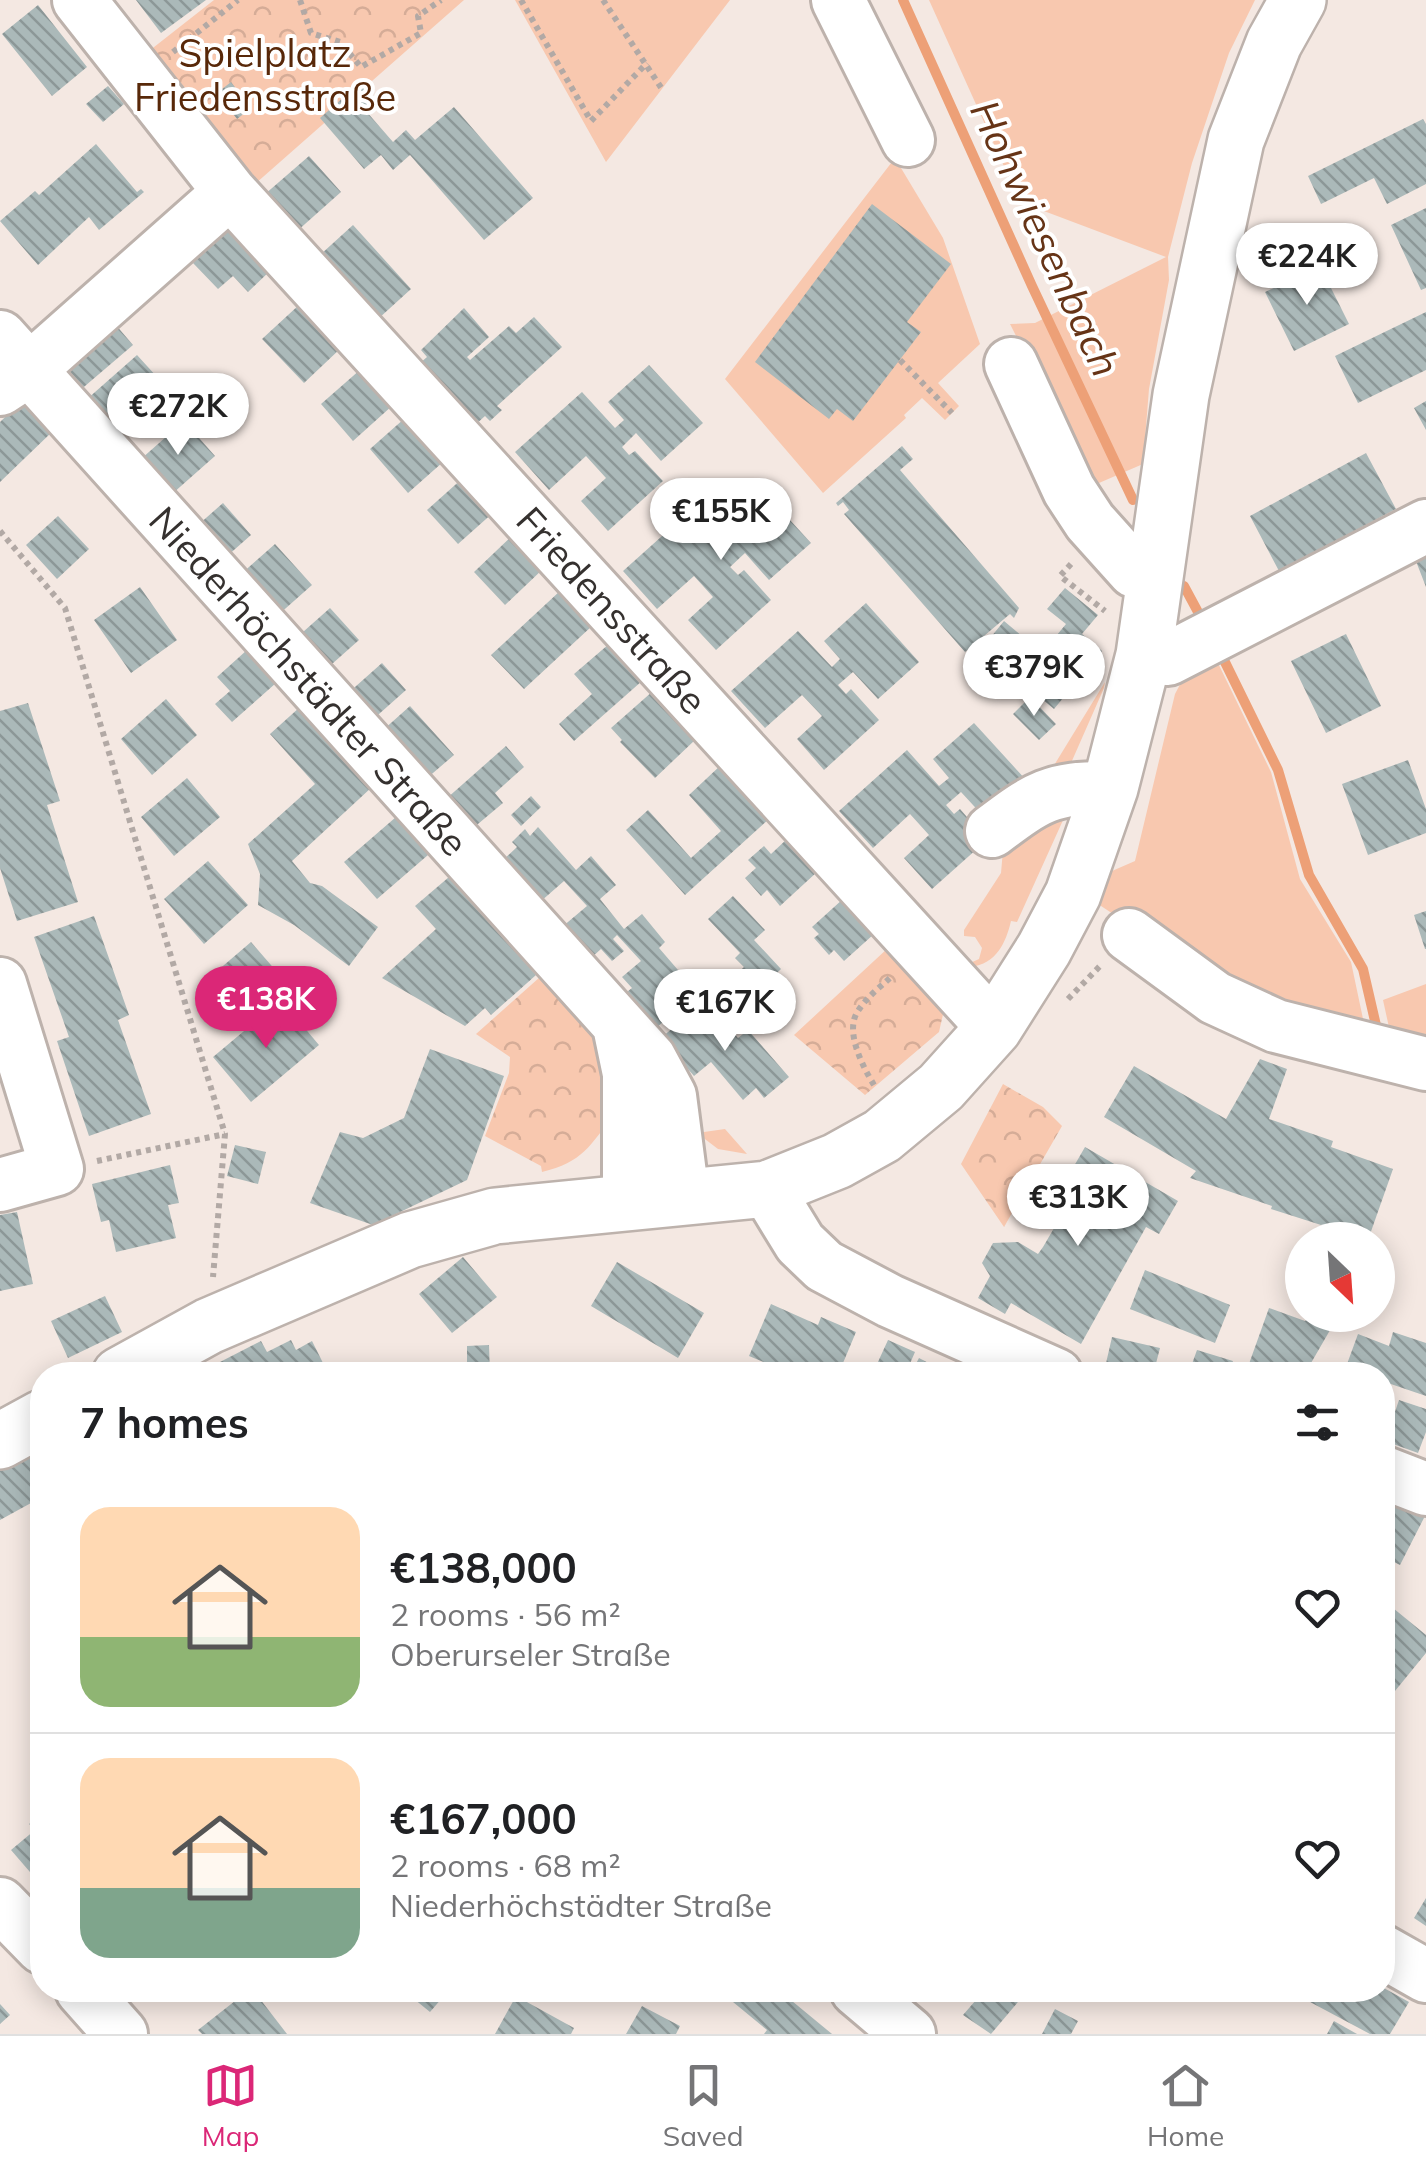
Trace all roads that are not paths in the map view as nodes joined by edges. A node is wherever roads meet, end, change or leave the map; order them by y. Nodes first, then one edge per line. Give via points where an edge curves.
1 (79, 0) edge
2 (838, 0) edge
3 (1298, 0) edge
4 (908, 140) dead end
5 (230, 192) junction
6 (1011, 364) dead end
7 (10, 365) edge
8 (1426, 526) edge
9 (1156, 575) junction
10 (1190, 642) junction
11 (1110, 788) junction
12 (992, 831) dead end
13 (1129, 935) dead end
14 (0, 984) edge
15 (619, 1024) junction
16 (994, 1028) junction
17 (1426, 1064) edge
18 (0, 1185) edge
19 (768, 1189) junction
20 (684, 1196) junction
21 (628, 1201) junction
22 (151, 1362) edge
23 (1026, 1362) edge
24 (30, 1425) edge
25 (0, 1441) edge
26 (1395, 1477) edge
27 (1426, 1489) edge
28 (0, 1904) edge
29 (30, 1935) edge
30 (1395, 1958) edge
31 (1426, 1976) edge
32 (93, 2002) edge
33 (871, 2002) edge
34 (121, 2034) edge
35 (909, 2034) edge

1 - 5 street, Friedensstraße
2 - 4 street
3 - 9 main road via 1236,140 1182,395
5 - 7 street
5 - 16 street, Friedensstraße
6 - 9 street via 1090,522 1134,571
7 - 15 street, Niederhöchstädter Straße
8 - 10 street
9 - 10 main road
10 - 11 main road
11 - 12 street via 1036,798
11 - 16 main road via 1073,894
13 - 17 street via 1214,998 1261,1019
14 - 18 street via 57,1169
15 - 20 street, Niederhöchstädter Straße via 650,1059 670,1096
15 - 21 street via 629,1074
16 - 19 main road via 942,1086 882,1136
19 - 20 main road
19 - 23 street via 800,1244 824,1266
20 - 21 main road
21 - 22 main road via 495,1216 410,1240 209,1326
24 - 25 main road
26 - 27 street
28 - 29 street
30 - 31 street
32 - 34 street
33 - 35 street

